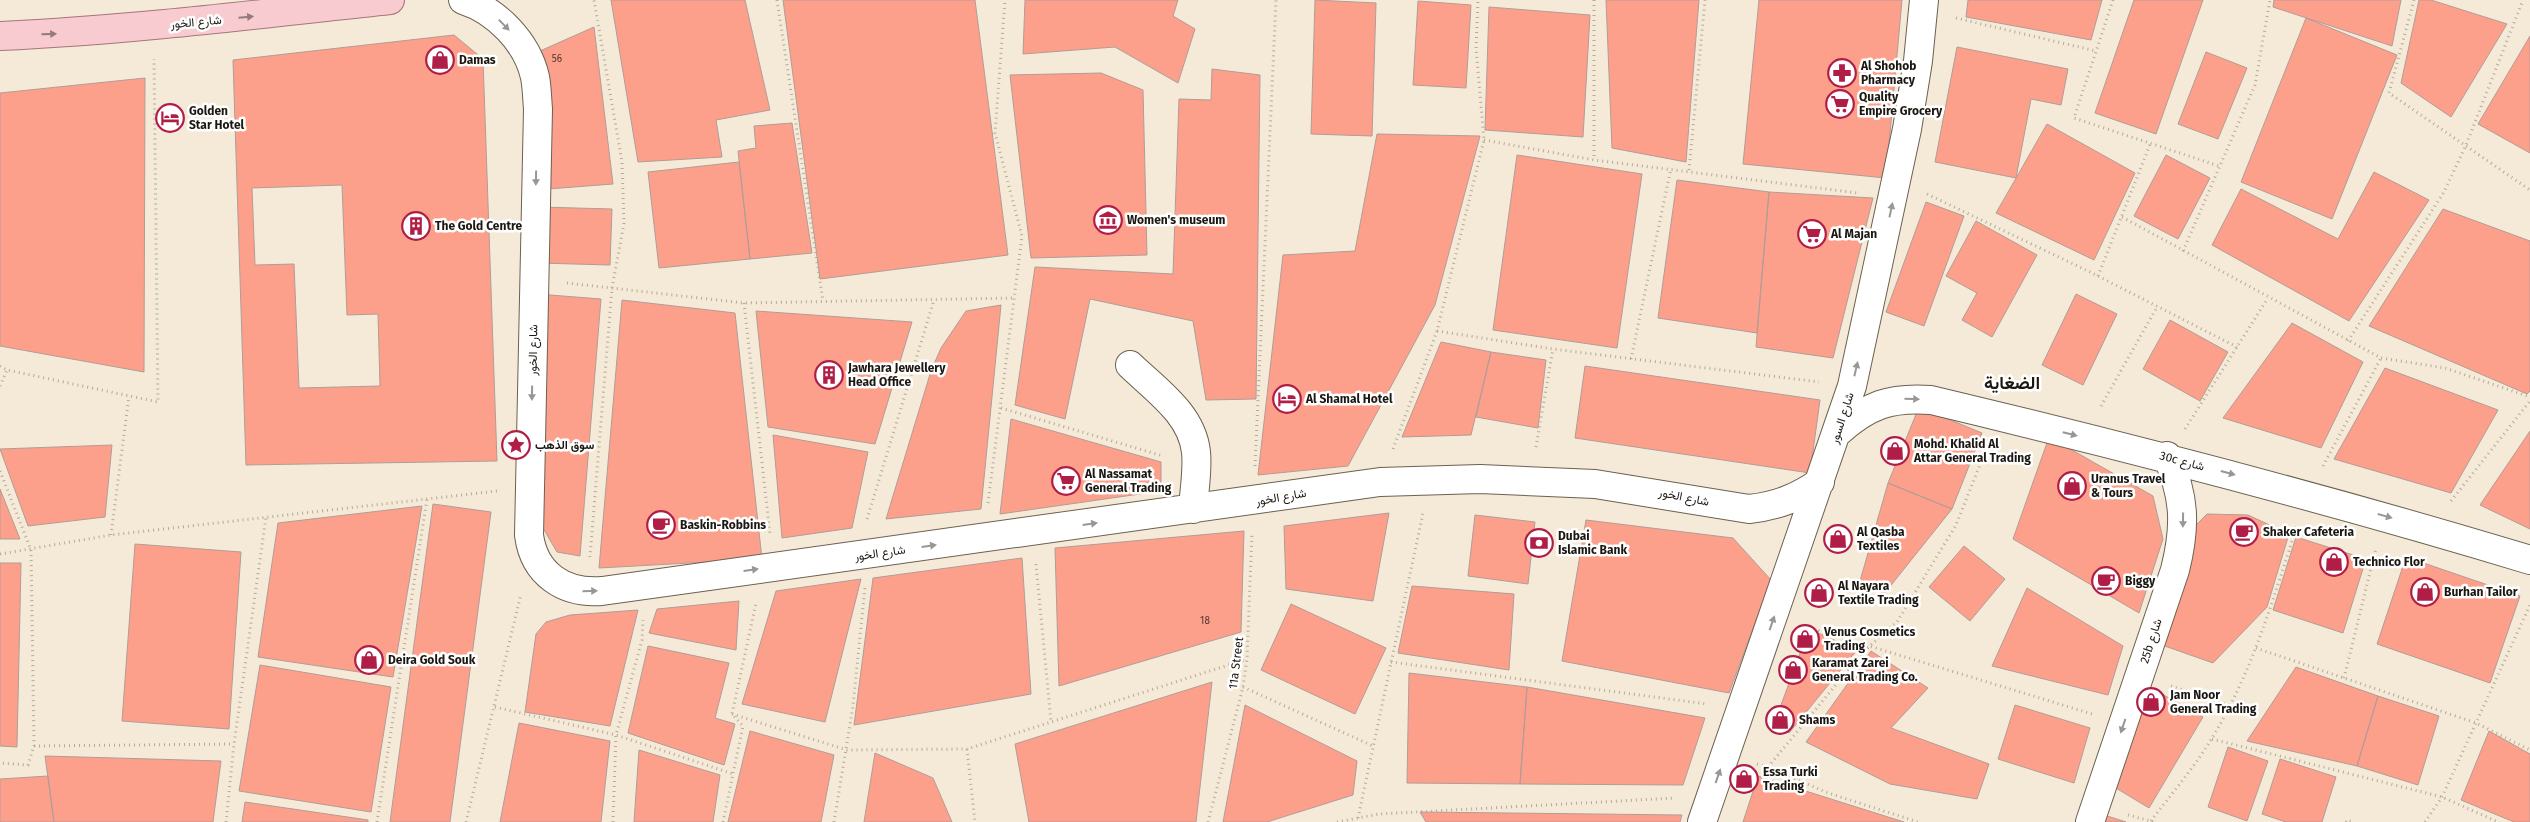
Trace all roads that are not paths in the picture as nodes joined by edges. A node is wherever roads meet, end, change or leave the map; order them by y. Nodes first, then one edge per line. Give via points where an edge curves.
1 (390, 0) edge
2 (463, 0) edge
3 (1924, 5) edge
4 (0, 36) edge
5 (1130, 365) dead end
6 (1838, 432) junction
7 (2167, 456) junction
8 (1820, 482) junction
9 (1193, 509) junction
10 (2530, 560) edge
11 (1702, 822) edge
12 (2090, 822) edge

4 -> 1 main road, شارع الخور via 265,16
2 -> 9 street, شارع الخور via 502,22 522,47 535,76 538,109 530,546 546,574 558,584 587,592
6 -> 3 street, شارع السور via 1852,386 1895,189 1918,61
5 - 9 street via 1182,416 1191,433 1196,452
6 -> 7 street, 30c شارع via 1857,415 1880,404 1906,398 1931,400
6 - 8 street, شارع السور
7 -> 10 street, 30c شارع
7 -> 12 street, 25b شارع via 2178,482 2183,511 2182,541
8 - 9 street, شارع الخور via 1799,497 1775,506 1749,509 1650,491 1530,480 1380,482
11 -> 8 street, شارع السور

